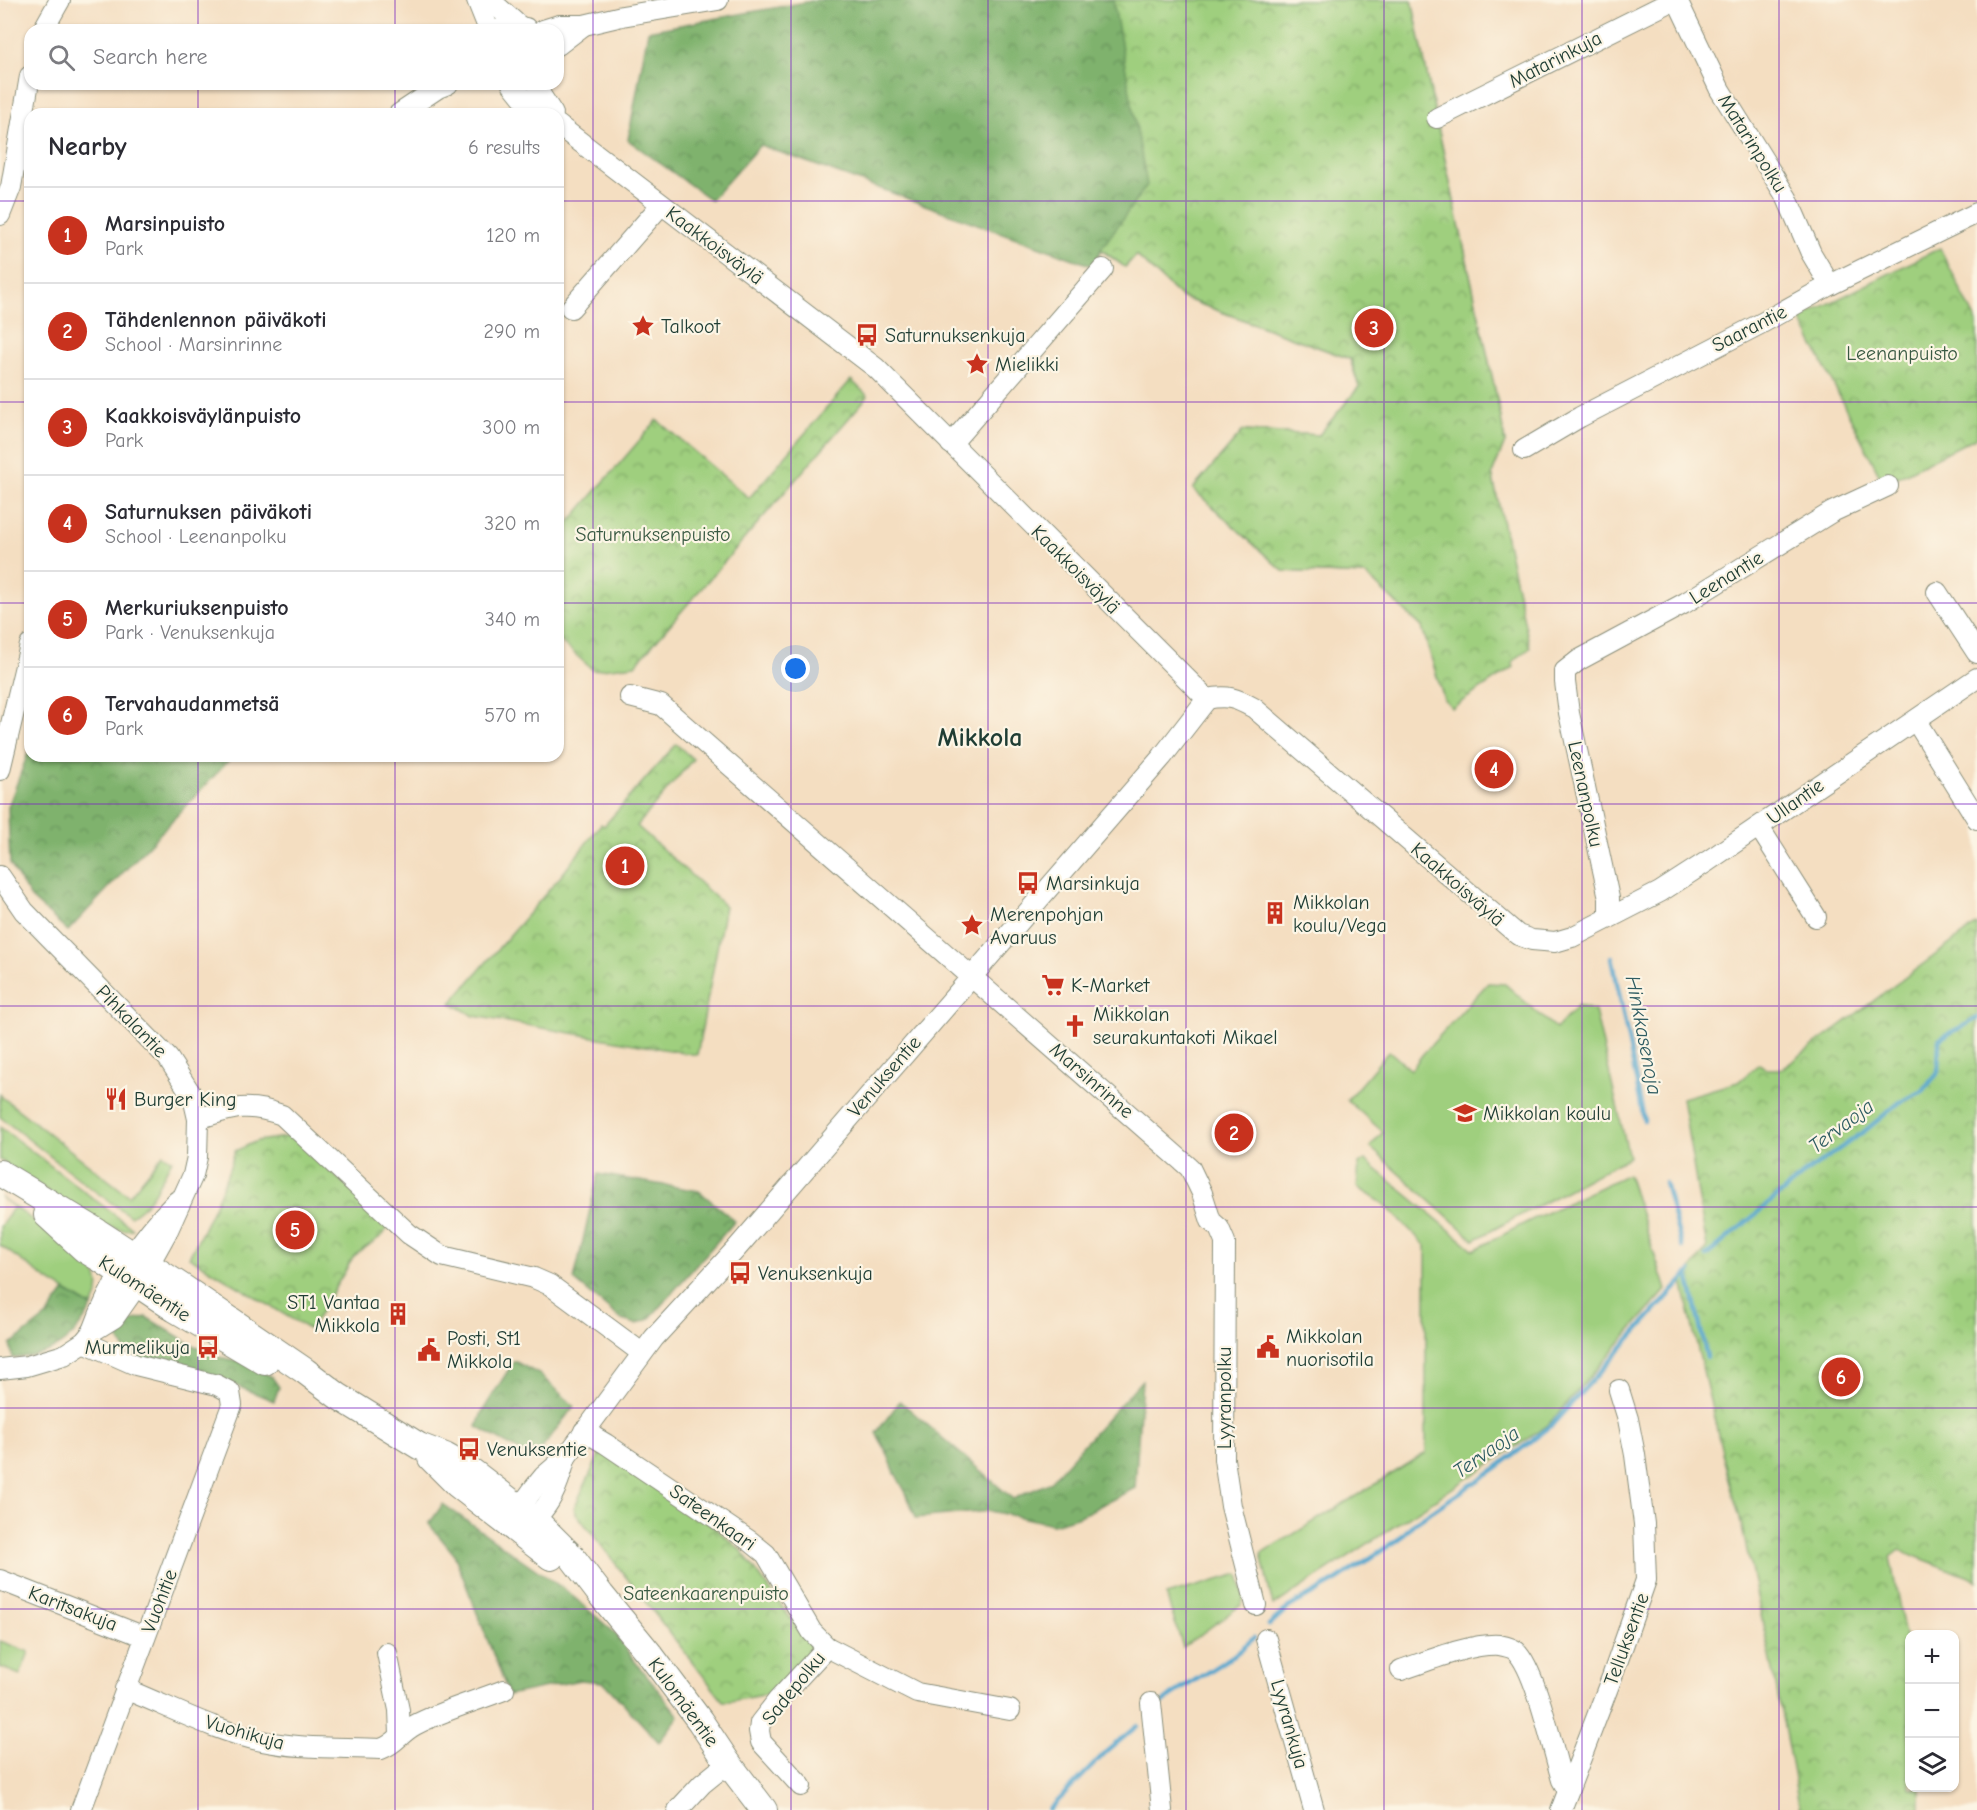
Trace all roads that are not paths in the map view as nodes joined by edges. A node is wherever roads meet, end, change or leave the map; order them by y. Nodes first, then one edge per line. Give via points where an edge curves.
1 (60, 0) edge
2 (477, 0) edge
3 (490, 0) edge
4 (718, 0) edge
5 (1675, 0) edge
6 (46, 24) edge
7 (487, 24) edge
8 (518, 24) edge
9 (564, 25) edge
10 (584, 25) junction
11 (564, 40) edge
12 (28, 90) edge
13 (435, 90) edge
14 (517, 90) edge
15 (539, 90) edge
16 (25, 108) edge
17 (408, 108) edge
18 (534, 108) edge
19 (548, 108) edge
20 (24, 111) edge
21 (1437, 118) dead end
22 (564, 128) edge
23 (661, 205) junction
24 (1977, 213) edge
25 (0, 215) edge
26 (1103, 269) dead end
27 (1830, 285) junction
28 (571, 308) dead end
29 (951, 444) junction
30 (1524, 450) dead end
31 (1888, 486) dead end
32 (1937, 592) dead end
33 (1977, 653) edge
34 (24, 664) edge
35 (1565, 671) joint
36 (1977, 678) edge
37 (630, 697) dead end
38 (1208, 699) junction
39 (1916, 721) junction
40 (5, 724) edge
41 (0, 770) edge
42 (1977, 819) edge
43 (1759, 827) junction
44 (0, 876) edge
45 (1609, 916) junction
46 (1816, 917) dead end
47 (971, 975) junction
48 (198, 1119) junction
49 (1202, 1193) joint
50 (135, 1270) junction
51 (89, 1337) junction
52 (642, 1353) junction
53 (0, 1369) edge
54 (1619, 1390) dead end
55 (584, 1431) junction
56 (523, 1519) junction
57 (0, 1580) edge
58 (1256, 1605) dead end
59 (145, 1636) junction
60 (1266, 1639) dead end
61 (827, 1647) junction
62 (387, 1653) dead end
63 (1401, 1670) dead end
64 (125, 1689) junction
65 (504, 1690) dead end
66 (1151, 1703) dead end
67 (1010, 1710) dead end
68 (400, 1734) junction
69 (728, 1763) junction
70 (801, 1786) dead end
71 (1568, 1791) junction
72 (81, 1810) edge
73 (678, 1810) edge
74 (764, 1810) edge
75 (1162, 1810) edge
76 (1314, 1810) edge
77 (1561, 1810) edge

1 - 6 street
2 - 7 street
3 - 8 street
4 - 10 street
5 - 21 street, Matarinkuja
5 - 27 street, Matarinpolku via 1720,90 1787,198
9 - 10 street
10 - 11 street
12 - 16 street
13 - 17 street
14 - 18 street
15 - 19 street, Kaakkoisväylä
20 - 25 street via 11,187
22 - 23 street, Kaakkoisväylä
23 - 28 street
23 - 29 street, Kaakkoisväylä via 876,368
24 - 27 street, Saarantie
26 - 29 street
27 - 30 street, Saarantie
29 - 38 street, Kaakkoisväylä
31 - 35 street, Leenantie via 1832,512
32 - 33 street
34 - 40 street
35 - 45 street, Leenanpolku via 1569,713 1609,897
36 - 39 street, Ullantie
37 - 47 street via 661,705
38 - 45 street, Kaakkoisväylä via 1236,698 1254,708 1518,935 1555,942 1581,933
38 - 47 street, Venuksentie
39 - 42 street
39 - 43 street, Ullantie
40 - 41 street
43 - 45 street, Ullantie via 1660,891
43 - 46 street
44 - 48 street, Pihkalantie via 24,911 168,1058 194,1097
47 - 49 street, Marsinrinne via 1185,1161
47 - 52 street, Venuksentie
48 - 50 street, Pihkalantie via 193,1175 185,1192 153,1225
48 - 52 street via 249,1106 282,1115 428,1248 442,1256 534,1278
49 - 58 street, Lyyranpolku via 1211,1221 1225,1242 1224,1460 1231,1506
50 - 51 street via 114,1318
50 - 56 main road, Kulomäentie via 305,1371 419,1446 470,1470
51 - 53 street via 56,1358
51 - 59 street, Vuohitie via 136,1365 217,1385 230,1392 232,1405
52 - 55 street, Venuksentie
54 - 71 street, Telluksentie via 1635,1455 1646,1580
55 - 56 street, Venuksentie via 566,1457 557,1487
55 - 61 street, Sateenkaari via 766,1554 812,1632
56 - 69 main road, Kulomäentie via 572,1557 700,1720
57 - 59 street, Karitsakuja
59 - 64 street, Vuohitie
60 - 76 street, Lyyrankuja
61 - 67 street, Sateenkaari via 917,1693
61 - 70 street, Sadepolku via 760,1723 761,1742
62 - 68 street
63 - 71 street via 1487,1646 1515,1650 1530,1671
64 - 68 street, Vuohikuja via 262,1741 381,1749 393,1746
64 - 72 street, Vuohitie
65 - 68 street, Vuohikuja
66 - 75 street
69 - 73 street
69 - 74 main road, Kulomäentie
71 - 77 street, Telluksentie

